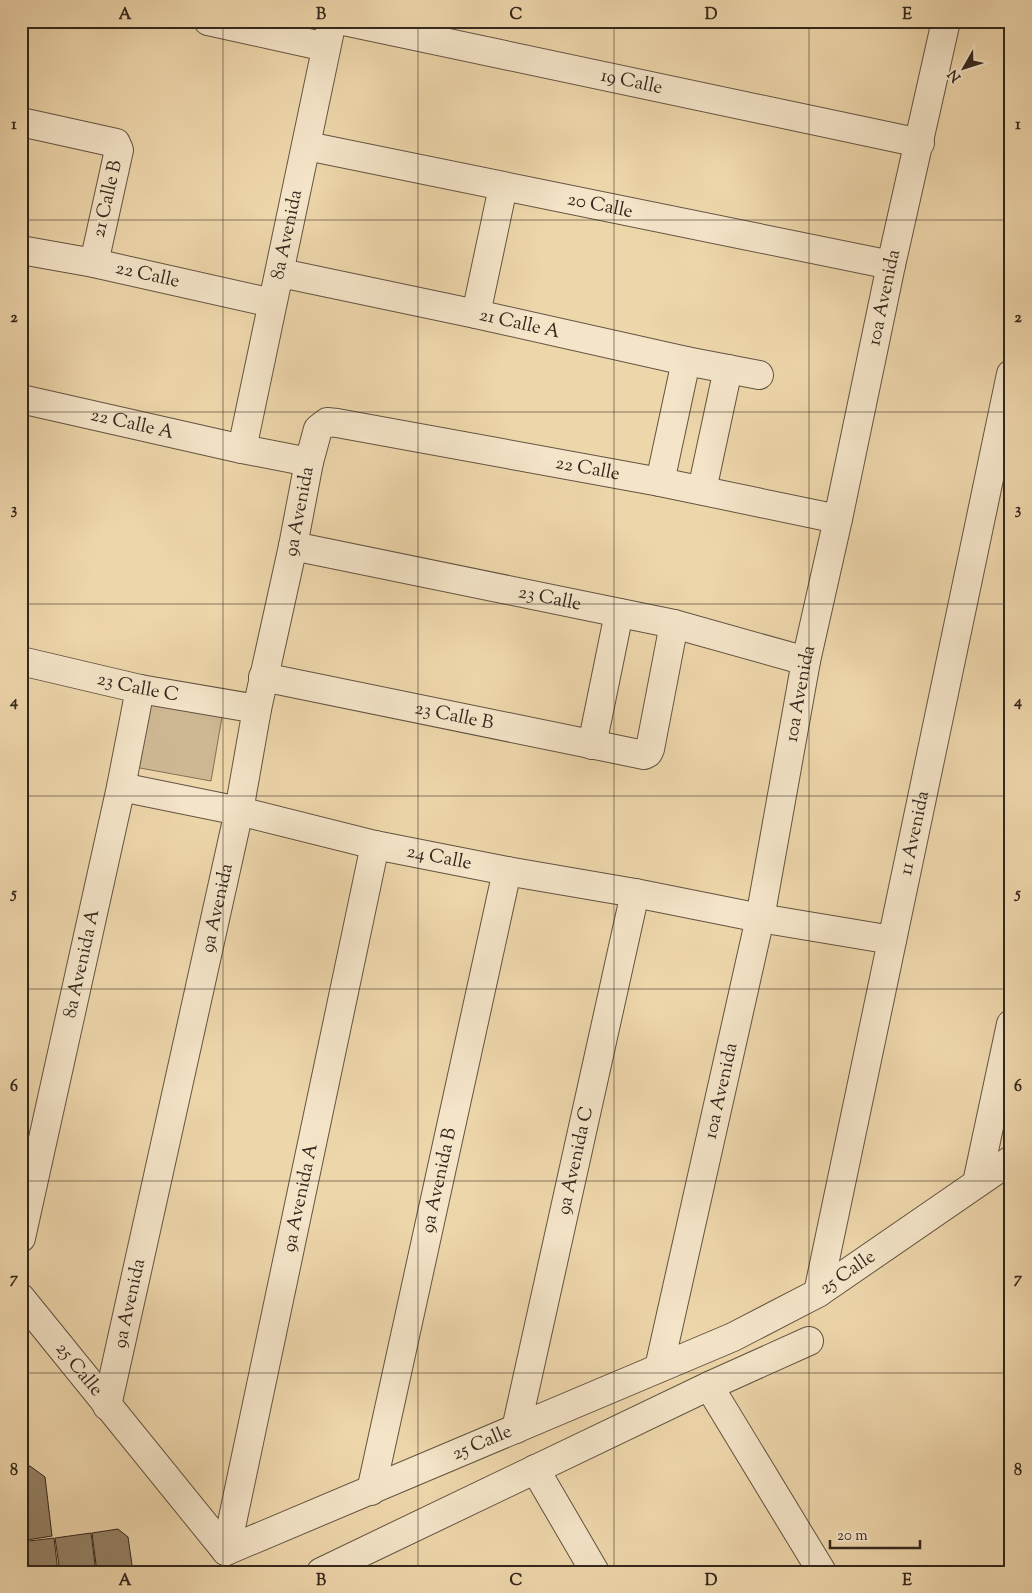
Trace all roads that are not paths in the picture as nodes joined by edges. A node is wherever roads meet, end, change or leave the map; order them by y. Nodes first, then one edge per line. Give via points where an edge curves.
1 (208, 21) edge
2 (344, 21) edge
3 (946, 21) edge
4 (329, 34) edge
5 (21, 122) edge
6 (920, 143) junction
7 (307, 146) junction
8 (504, 187) junction
9 (21, 250) edge
10 (94, 263) junction
11 (891, 266) junction
12 (280, 273) junction
13 (272, 303) junction
14 (476, 314) junction
15 (686, 361) junction
16 (728, 369) junction
17 (1011, 374) edge
18 (759, 375) dead end
19 (21, 399) edge
20 (337, 424) joint
21 (242, 449) junction
22 (309, 462) junction
23 (660, 482) junction
24 (702, 490) junction
25 (838, 519) junction
26 (293, 546) junction
27 (619, 613) junction
28 (674, 624) junction
29 (21, 661) edge
30 (806, 661) junction
31 (263, 677) junction
32 (140, 689) junction
33 (257, 709) junction
34 (592, 745) junction
35 (122, 787) junction
36 (239, 811) junction
37 (375, 845) junction
38 (507, 871) junction
39 (635, 893) junction
40 (760, 918) junction
41 (892, 940) junction
42 (1011, 1024) edge
43 (1011, 1160) edge
44 (977, 1183) junction
45 (21, 1238) edge
46 (818, 1293) junction
47 (21, 1298) edge
48 (808, 1341) dead end
49 (659, 1368) junction
50 (709, 1386) junction
51 (107, 1406) junction
52 (516, 1429) junction
53 (535, 1469) junction
54 (370, 1491) junction
55 (226, 1551) junction
56 (361, 1563) edge
57 (321, 1572) edge
58 (595, 1572) edge
59 (822, 1572) edge

1 - 4 street
2 - 6 street, 19 Calle
3 - 6 street, 10a Avenida
4 - 7 street, 8a Avenida
5 - 10 street, 21 Calle B via 118,146
6 - 11 street, 10a Avenida
7 - 8 street, 20 Calle
7 - 12 street, 8a Avenida
8 - 11 street, 20 Calle
8 - 14 street
9 - 10 street, 22 Calle
10 - 13 street, 22 Calle
11 - 25 street, 10a Avenida
12 - 13 street, 8a Avenida
12 - 14 street, 21 Calle A
13 - 21 street, 8a Avenida
14 - 15 street, 21 Calle A
15 - 16 street, 21 Calle A
15 - 23 street
16 - 18 street, 21 Calle A
16 - 24 street
17 - 41 street, 11 Avenida
19 - 21 street, 22 Calle A
20 - 22 street, 9a Avenida via 327,422 318,429
20 - 23 street, 22 Calle
21 - 22 street, 22 Calle A
22 - 26 street, 9a Avenida
23 - 24 street, 22 Calle
24 - 25 street, 22 Calle
25 - 30 street, 10a Avenida
26 - 27 street, 23 Calle
26 - 31 street, 9a Avenida
27 - 28 street, 23 Calle
27 - 34 street
28 - 30 street, 23 Calle
28 - 34 street, 23 Calle B via 648,753 644,756
29 - 32 street, 23 Calle C
30 - 40 street, 10a Avenida
31 - 33 street, 9a Avenida
31 - 34 street, 23 Calle B
32 - 33 street, 23 Calle C
32 - 35 street, 8a Avenida A
33 - 36 street, 9a Avenida
35 - 36 street, 24 Calle
35 - 45 street, 8a Avenida A
36 - 37 street, 24 Calle
36 - 51 street, 9a Avenida
37 - 38 street, 24 Calle
37 - 55 street, 9a Avenida A
38 - 39 street, 24 Calle
38 - 54 street, 9a Avenida B
39 - 40 street, 24 Calle
39 - 52 street, 9a Avenida C
40 - 41 street, 24 Calle
40 - 49 street, 10a Avenida
41 - 46 street, 11 Avenida
42 - 44 street
43 - 44 street, 25 Calle
44 - 46 street, 25 Calle
46 - 49 street, 25 Calle via 733,1337
47 - 51 street, 25 Calle
48 - 50 street
49 - 52 street, 25 Calle
50 - 53 street
50 - 59 street
51 - 55 street, 25 Calle
52 - 54 street, 25 Calle
53 - 56 street
53 - 58 street
54 - 55 street, 25 Calle
56 - 57 street

